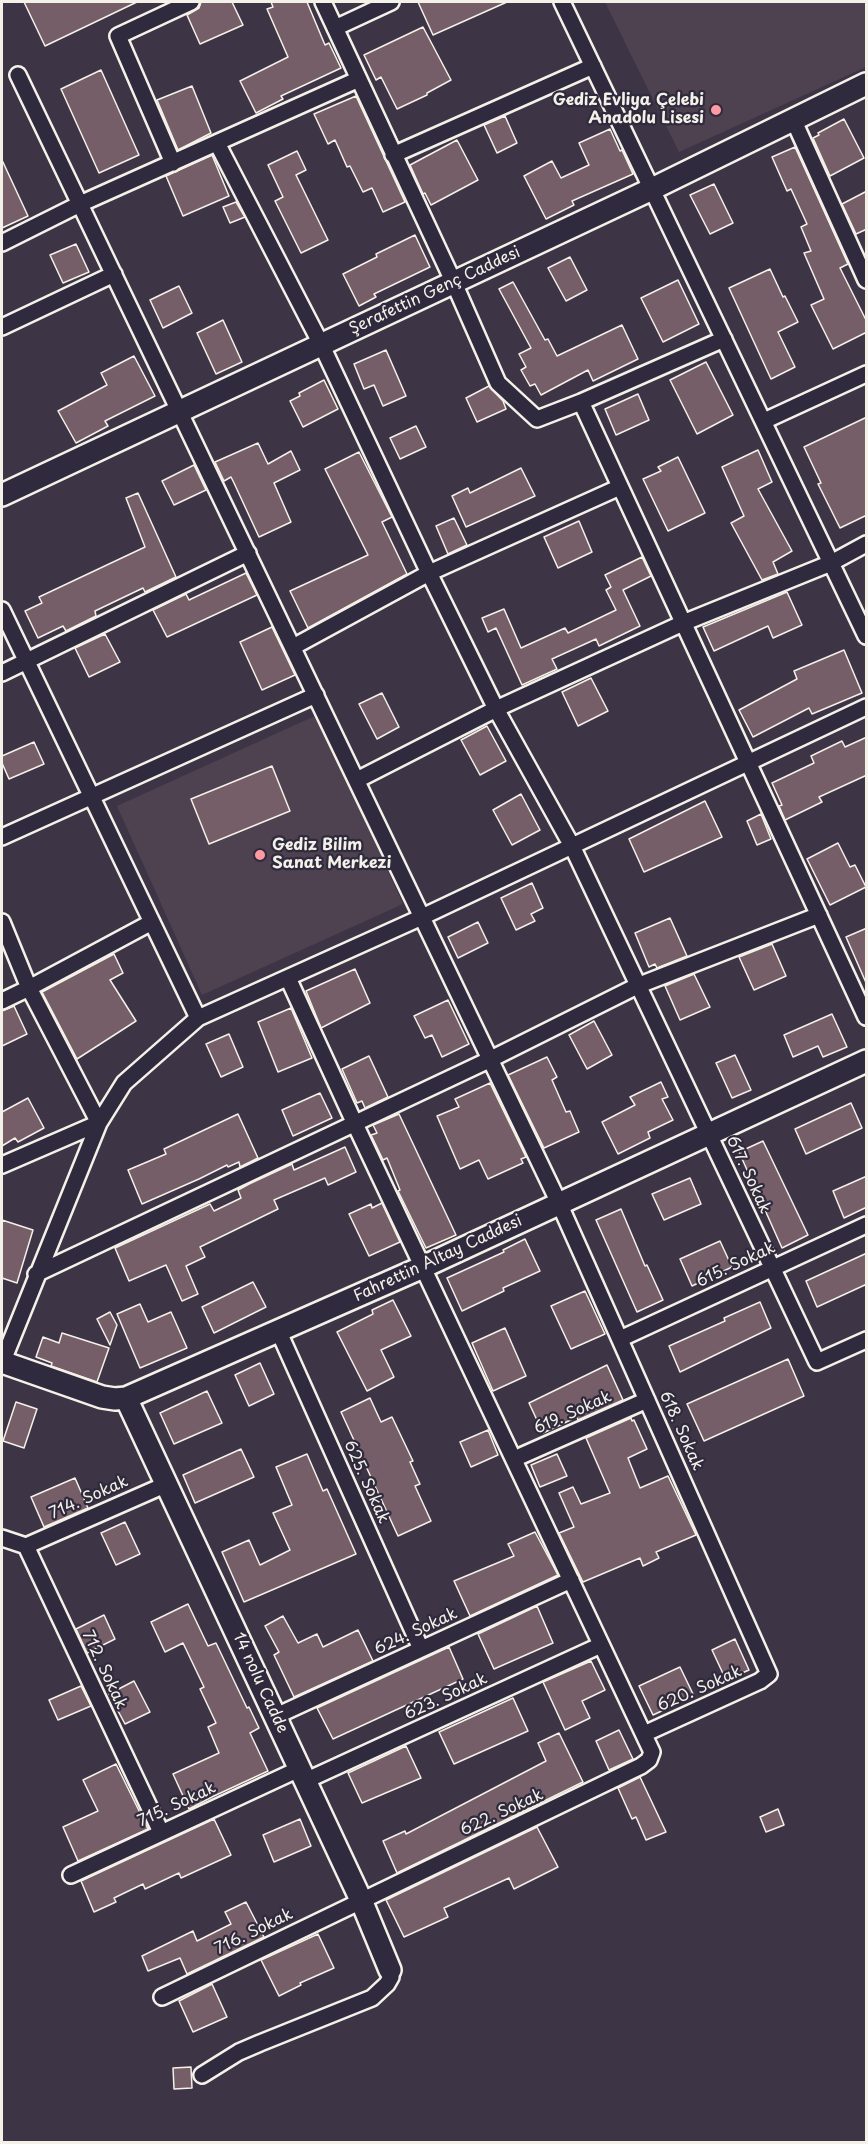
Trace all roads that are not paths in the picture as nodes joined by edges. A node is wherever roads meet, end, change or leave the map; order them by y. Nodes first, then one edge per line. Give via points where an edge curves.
1 (190, 2) edge
2 (323, 2) edge
3 (391, 2) edge
4 (562, 2) edge
5 (335, 28) junction
6 (593, 66) junction
7 (18, 75) dead end
8 (359, 79) junction
9 (867, 84) edge
10 (794, 119) junction
11 (217, 143) junction
12 (393, 155) junction
13 (173, 163) junction
14 (652, 189) junction
15 (80, 204) junction
16 (2, 243) edge
17 (114, 274) junction
18 (867, 280) edge
19 (454, 283) junction
20 (2, 327) edge
21 (724, 339) junction
22 (321, 344) junction
23 (867, 374) edge
24 (580, 402) junction
25 (179, 411) junction
26 (764, 421) junction
27 (620, 487) junction
28 (2, 495) edge
29 (867, 544) edge
30 (248, 553) junction
31 (831, 563) junction
32 (429, 573) junction
33 (2, 610) edge
34 (683, 623) junction
35 (867, 636) edge
36 (293, 647) junction
37 (26, 661) junction
38 (2, 673) edge
39 (316, 695) junction
40 (867, 707) edge
41 (496, 709) junction
42 (748, 763) junction
43 (357, 780) junction
44 (91, 796) junction
45 (2, 837) edge
46 (572, 846) junction
47 (819, 915) junction
48 (422, 917) junction
49 (2, 922) edge
50 (152, 922) junction
51 (288, 978) junction
52 (637, 986) junction
53 (29, 988) junction
54 (2, 1001) edge
55 (867, 1017) edge
56 (198, 1018) junction
57 (491, 1059) junction
58 (867, 1061) edge
59 (99, 1123) junction
60 (355, 1124) junction
61 (709, 1134) junction
62 (2, 1165) edge
63 (559, 1203) junction
64 (867, 1225) edge
65 (423, 1267) junction
66 (772, 1268) junction
67 (36, 1274) junction
68 (278, 1330) junction
69 (620, 1339) junction
70 (867, 1340) edge
71 (2, 1362) edge
72 (126, 1398) junction
73 (647, 1400) junction
74 (514, 1459) junction
75 (167, 1484) junction
76 (2, 1538) edge
77 (26, 1546) junction
78 (571, 1580) junction
79 (602, 1645) junction
80 (421, 1649) junction
81 (769, 1674) joint
82 (276, 1716) junction
83 (644, 1734) junction
84 (302, 1775) junction
85 (161, 1832) junction
86 (71, 1875) dead end
87 (361, 1900) junction
88 (390, 1970) joint
89 (162, 1996) dead end
90 (202, 2075) dead end

1 - 13 street via 118,36
2 - 5 street
3 - 5 street
4 - 6 street
5 - 8 street
6 - 12 street
6 - 14 street
7 - 15 street, 618. Sokak
8 - 11 street
8 - 12 street
9 - 10 street, Şerafettin Genç Caddesi
10 - 14 street, Şerafettin Genç Caddesi
10 - 18 street
11 - 13 street
11 - 22 street, 617. Sokak
12 - 19 street
13 - 15 street
14 - 19 street, Şerafettin Genç Caddesi
14 - 21 street
15 - 16 street
15 - 17 street, 618. Sokak
17 - 20 street
17 - 25 street, 618. Sokak
19 - 22 street, Şerafettin Genç Caddesi
19 - 24 street via 498,383 537,418
21 - 24 street
21 - 26 street
22 - 25 street, Şerafettin Genç Caddesi
22 - 32 street, 617. Sokak
23 - 26 street
24 - 27 street
25 - 28 street, Şerafettin Genç Caddesi
25 - 30 street, 618. Sokak
26 - 31 street
27 - 32 street
27 - 34 street
29 - 31 street
30 - 36 street, 618. Sokak
30 - 37 street
31 - 34 street
31 - 35 street
32 - 36 street
32 - 41 street, 617. Sokak
33 - 37 street
34 - 41 street
34 - 42 street
36 - 39 street, 618. Sokak
37 - 38 street
37 - 44 street
39 - 43 street, 618. Sokak
39 - 44 street
40 - 42 street
41 - 43 street
41 - 46 street, 617. Sokak
42 - 46 street
42 - 47 street
43 - 48 street, 618. Sokak
44 - 45 street
44 - 50 street
46 - 48 street
46 - 52 street, 617. Sokak
47 - 52 street
47 - 55 street
48 - 51 street
48 - 57 street, 618. Sokak
49 - 53 street
50 - 53 street
50 - 56 street
51 - 56 street
51 - 60 street
52 - 57 street
52 - 61 street, 617. Sokak
53 - 54 street
53 - 59 street
56 - 59 street via 124,1083
57 - 60 street
57 - 63 street, 618. Sokak
58 - 61 street, Fahrettin Altay Caddesi
59 - 62 street
59 - 67 street
60 - 65 street
60 - 67 street
61 - 63 street, Fahrettin Altay Caddesi
61 - 66 street, 617. Sokak
63 - 65 street, Fahrettin Altay Caddesi
63 - 69 street, 618. Sokak
64 - 66 street, 615. Sokak
65 - 68 street, Fahrettin Altay Caddesi
65 - 74 street
66 - 69 street, 615. Sokak
66 - 70 street, 617. Sokak via 817,1362
67 - 71 street
68 - 72 street, Fahrettin Altay Caddesi
68 - 80 street, 625. Sokak
69 - 73 street, 618. Sokak
71 - 72 street, Fahrettin Altay Caddesi via 102,1397
72 - 75 street, 14 nolu Cadde
73 - 74 street, 619. Sokak
73 - 81 street, 618. Sokak
74 - 78 street
75 - 77 street, 714. Sokak
75 - 82 street, 14 nolu Cadde
76 - 77 street
77 - 85 street, 712. Sokak
78 - 79 street
78 - 80 street, 624. Sokak
79 - 83 street
79 - 84 street, 623. Sokak
80 - 82 street, 624. Sokak
81 - 83 street, 620. Sokak
82 - 84 street, 14 nolu Cadde
83 - 87 street, 622. Sokak via 652,1752 641,1766
84 - 85 street, 715. Sokak
84 - 87 street, 14 nolu Cadde
85 - 86 street, 715. Sokak
87 - 88 street, 14 nolu Cadde
87 - 89 street, 716. Sokak
88 - 90 street via 387,1984 372,1998 239,2052

